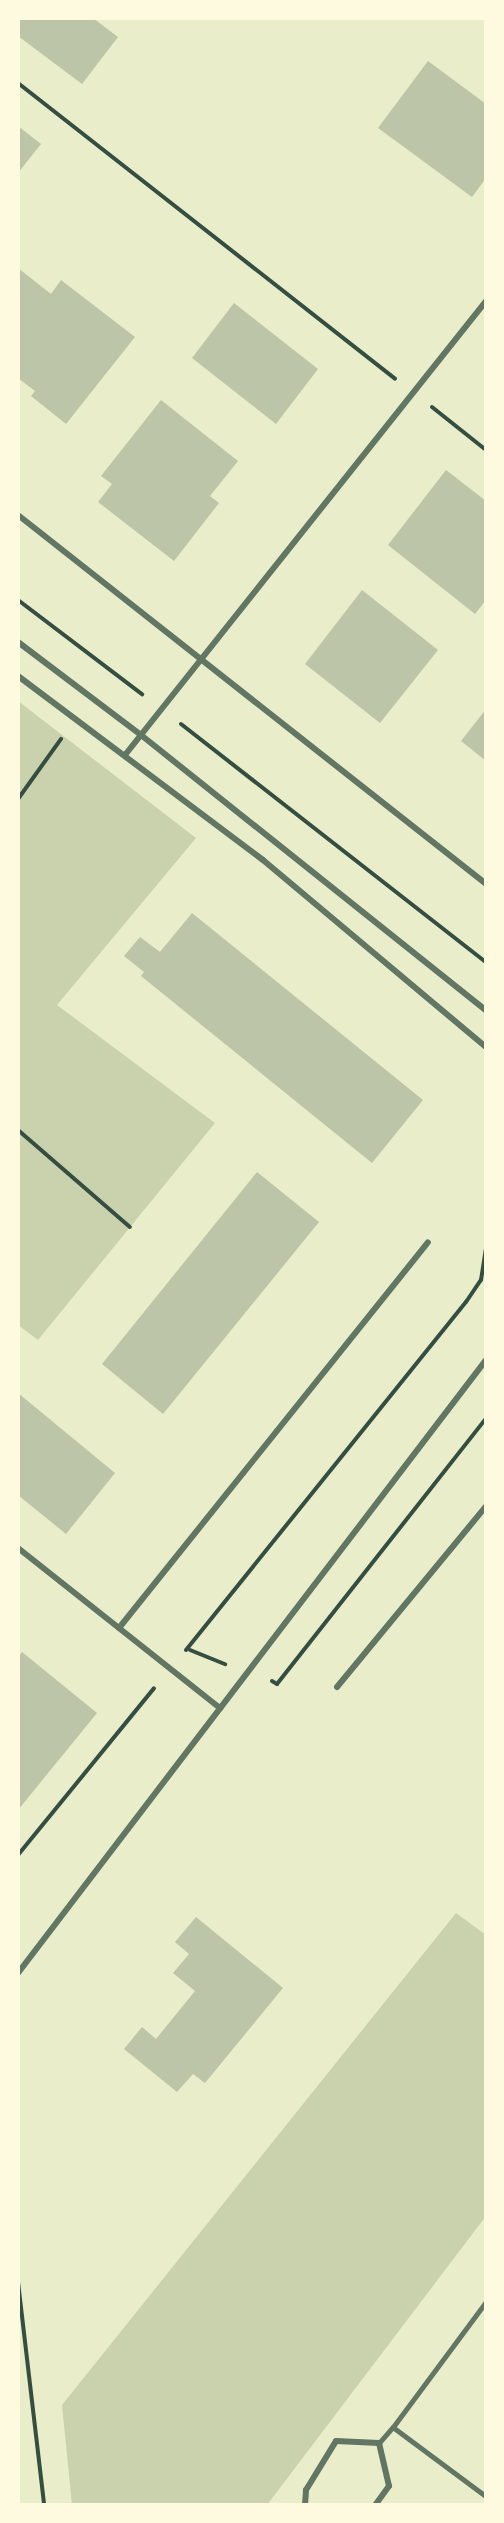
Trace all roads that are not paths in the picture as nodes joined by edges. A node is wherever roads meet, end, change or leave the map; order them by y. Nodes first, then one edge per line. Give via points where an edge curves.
1 (486, 302) edge
2 (18, 515) edge
3 (18, 642) edge
4 (201, 659) junction
5 (18, 676) edge
6 (141, 735) junction
7 (125, 755) junction
8 (486, 884) edge
9 (486, 1010) edge
10 (486, 1047) edge
11 (428, 1242) dead end
12 (486, 1360) edge
13 (486, 1506) edge
14 (18, 1548) edge
15 (119, 1628) junction
16 (337, 1687) dead end
17 (220, 1708) junction
18 (18, 1973) edge
19 (486, 2302) edge
20 (393, 2427) junction
21 (379, 2443) junction
22 (486, 2496) edge
23 (304, 2505) edge
24 (375, 2505) edge

1 - 4 street
2 - 4 street
3 - 6 street
4 - 6 street
4 - 8 street
5 - 7 street
6 - 7 street
6 - 9 street
7 - 10 street via 263,860
11 - 15 street
12 - 17 street
13 - 16 street
14 - 15 street
15 - 17 street
17 - 18 street
19 - 20 lane
20 - 21 lane
20 - 22 lane
21 - 23 street via 336,2441 306,2490
21 - 24 street via 389,2486

